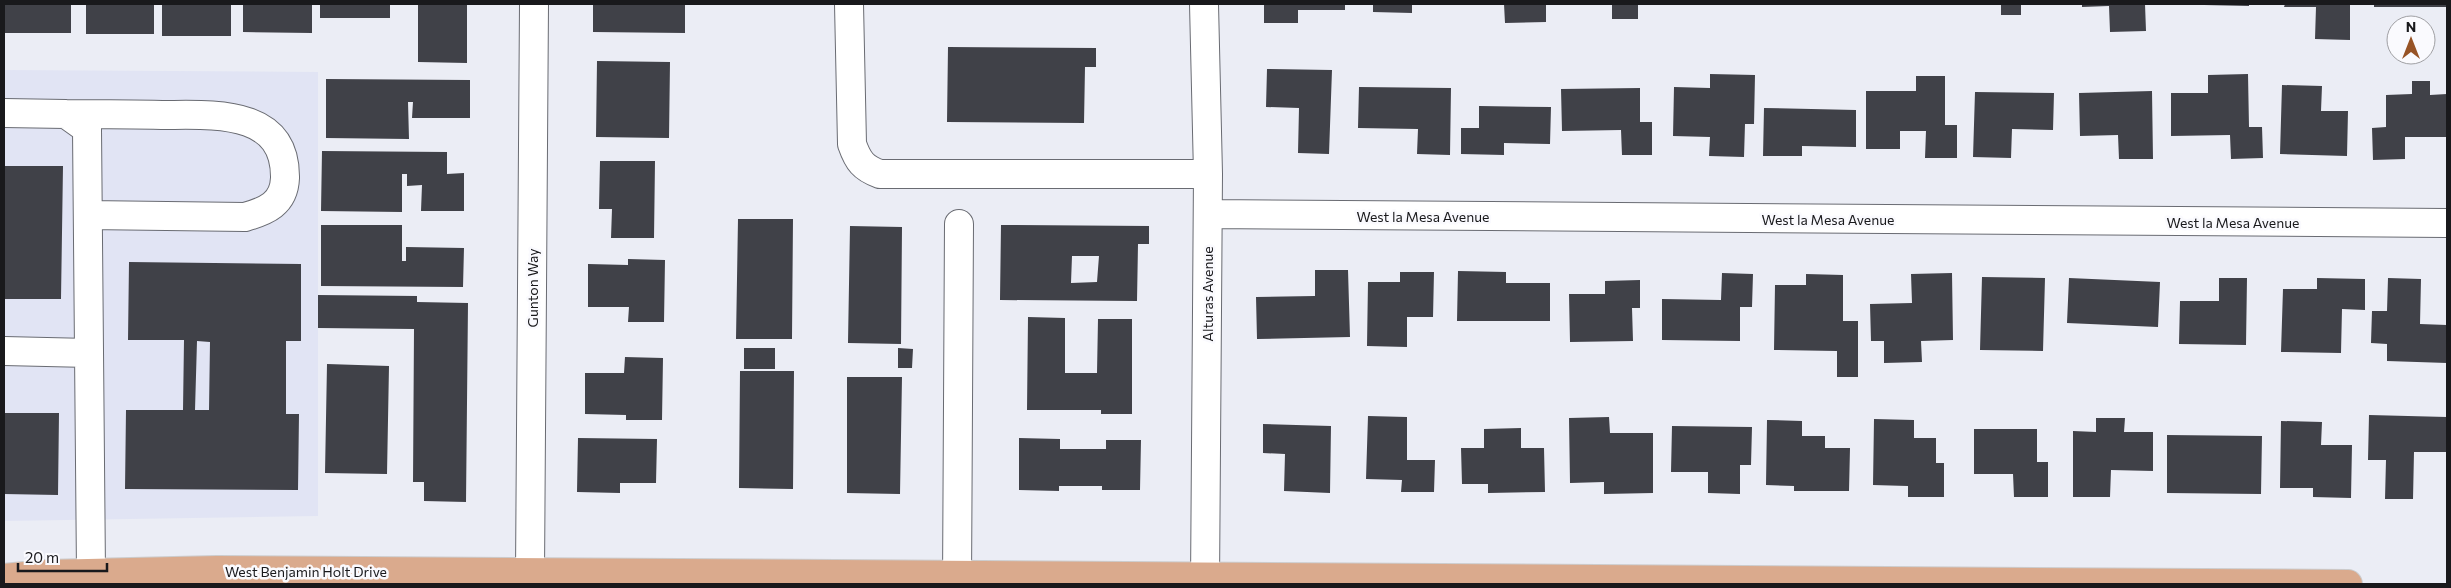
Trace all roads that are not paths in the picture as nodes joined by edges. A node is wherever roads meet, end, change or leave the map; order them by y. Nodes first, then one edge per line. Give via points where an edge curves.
1 (534, 4) edge
2 (849, 4) edge
3 (1204, 4) edge
4 (4, 113) edge
5 (66, 114) junction
6 (1208, 174) junction
7 (1208, 214) junction
8 (88, 215) junction
9 (2447, 223) edge
10 (959, 224) dead end
11 (4, 351) edge
12 (89, 353) junction
13 (91, 573) junction
14 (530, 573) junction
15 (4, 578) edge
16 (167, 578) edge
17 (261, 578) edge
18 (347, 578) edge
19 (682, 579) edge
20 (957, 580) edge
21 (1205, 580) edge
22 (1417, 581) edge
23 (1575, 582) edge
24 (2014, 583) edge
25 (2348, 584) edge

1 - 14 street, Gunton Way
2 - 6 street via 852,144 857,159 865,168 880,174
3 - 6 street, Alturas Avenue
4 - 5 street
5 - 8 street via 87,129
5 - 8 street via 240,118 260,127 276,141 284,160 285,181 278,199 267,210 245,217
6 - 7 street, Alturas Avenue
7 - 9 street, West la Mesa Avenue
7 - 21 street, Alturas Avenue
8 - 12 street
10 - 20 street
11 - 12 street
12 - 13 street
13 - 15 main road, West Benjamin Holt Drive
13 - 16 main road, West Benjamin Holt Drive
14 - 18 main road, West Benjamin Holt Drive
14 - 19 main road, West Benjamin Holt Drive
16 - 17 main road, West Benjamin Holt Drive
17 - 18 main road, West Benjamin Holt Drive
19 - 20 main road, West Benjamin Holt Drive
20 - 21 main road, West Benjamin Holt Drive
21 - 22 main road, West Benjamin Holt Drive
22 - 23 main road, West Benjamin Holt Drive
23 - 24 main road, West Benjamin Holt Drive
24 - 25 main road, West Benjamin Holt Drive

